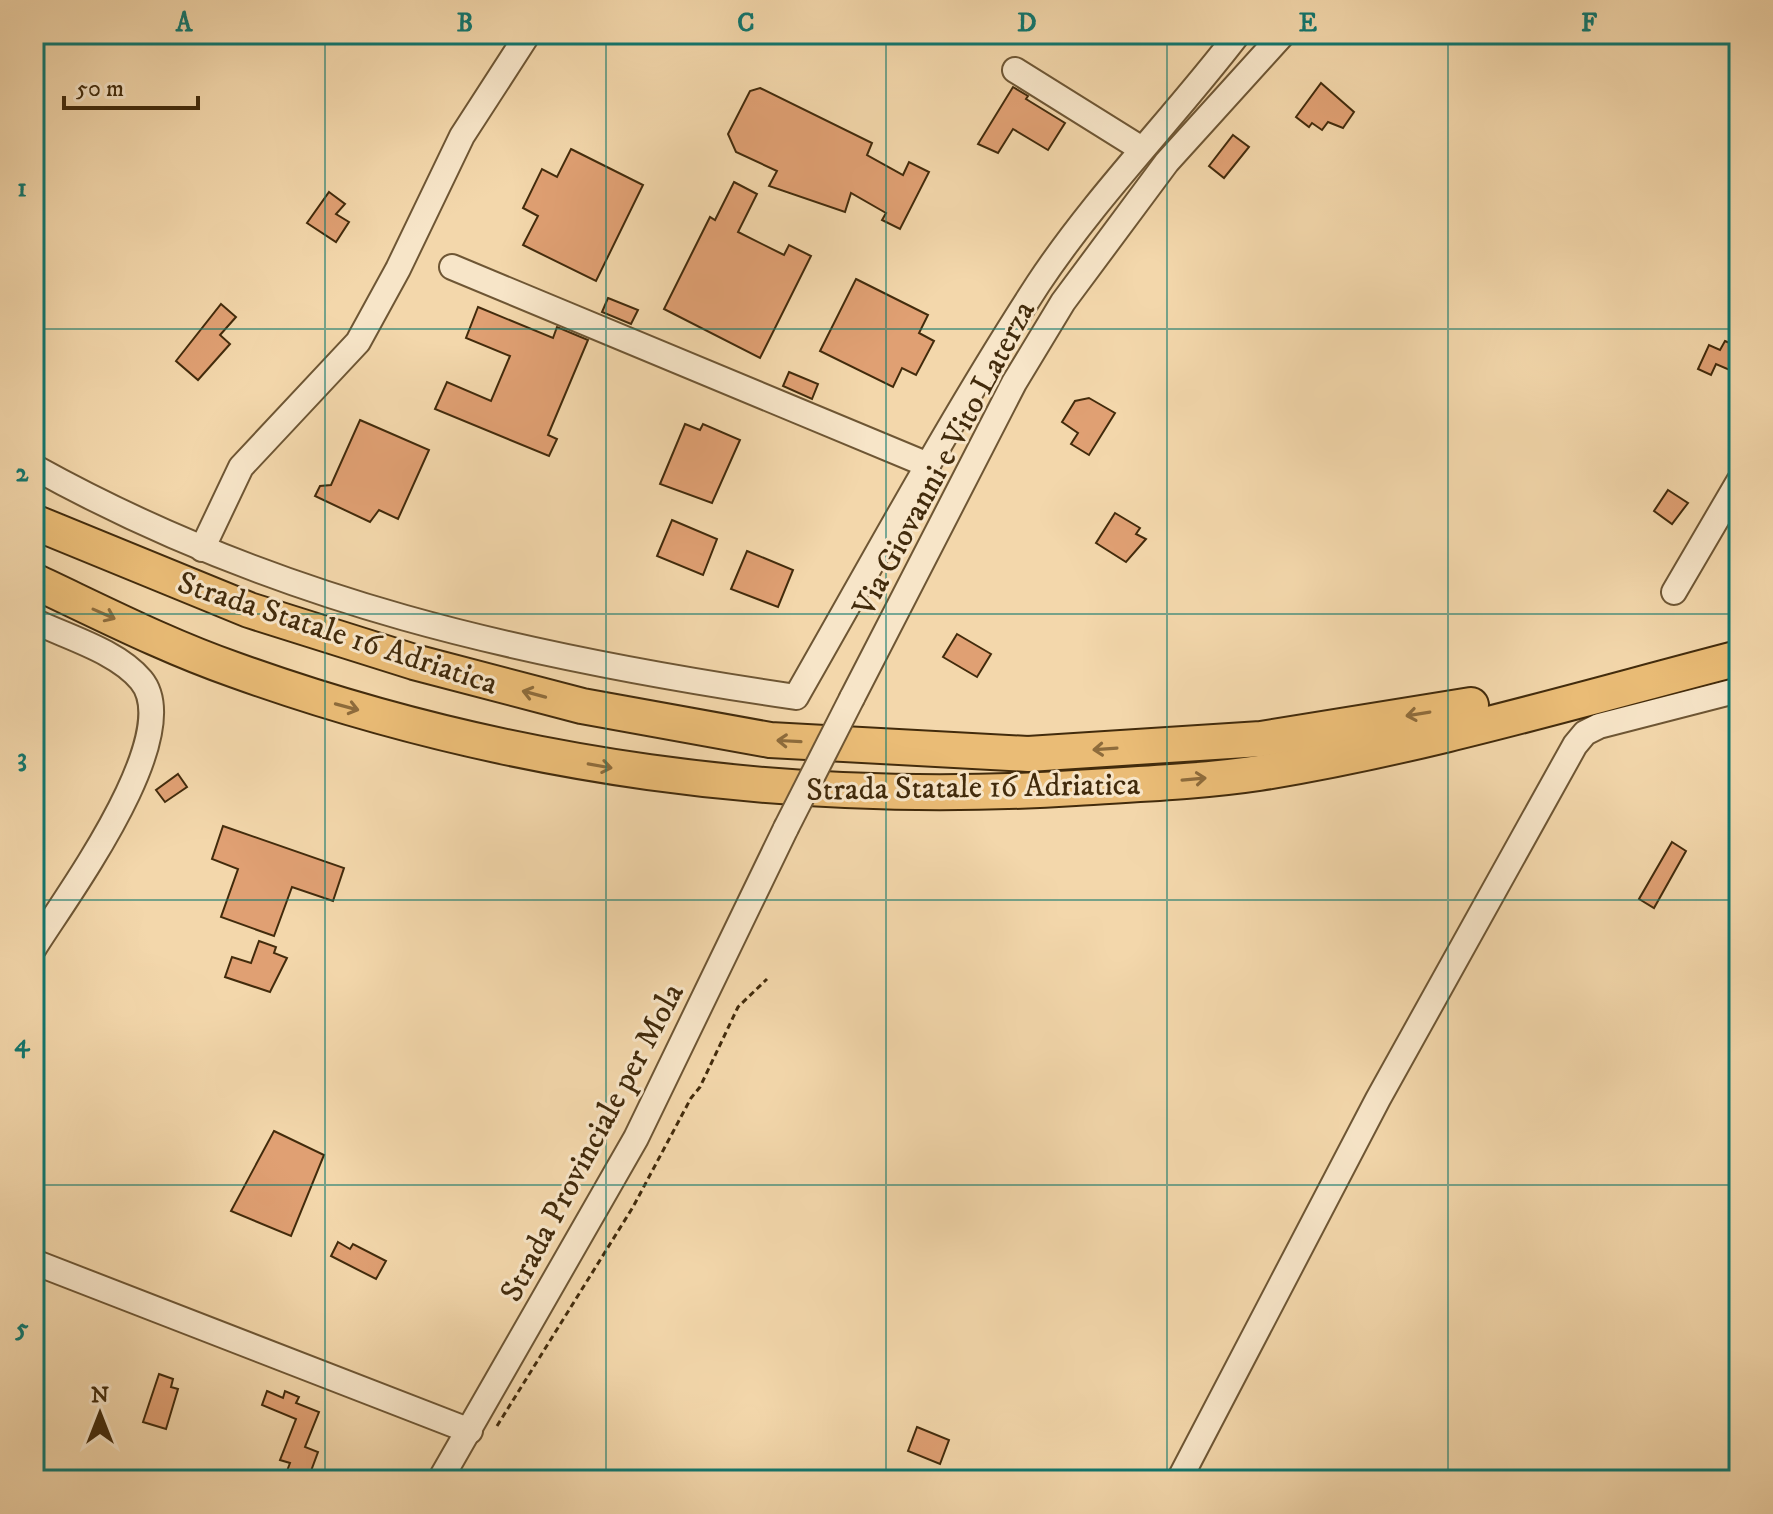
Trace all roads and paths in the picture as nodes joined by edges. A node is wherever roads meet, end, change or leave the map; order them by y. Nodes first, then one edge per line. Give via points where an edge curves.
1 (528, 34) edge
2 (1238, 34) edge
3 (1282, 34) edge
4 (1015, 70) dead end
5 (1140, 148) junction
6 (452, 267) dead end
7 (928, 465) junction
8 (34, 467) edge
9 (1739, 481) edge
10 (34, 522) edge
11 (202, 549) junction
12 (34, 581) edge
13 (1674, 592) dead end
14 (34, 621) edge
15 (1739, 637) edge
16 (1739, 658) edge
17 (1739, 690) edge
18 (786, 828) joint
19 (34, 948) edge
20 (767, 979) dead end
21 (34, 1262) edge
22 (470, 1431) junction
23 (440, 1480) edge
24 (1179, 1480) edge

1 - 11 street via 462,136 358,342 241,467
2 - 5 street
3 - 18 street, Via Giovanni e Vito Laterza, bridge via 1167,162 1063,302 1014,383
4 - 5 street
5 - 7 street via 1039,283
6 - 7 street
7 - 11 street via 796,697 667,678 479,640 374,612
8 - 11 street
9 - 13 street
15 -> 10 highway, Strada Statale 16 Adriatica via 1460,707 1261,739 1028,754 770,740 582,706 414,662 249,610
12 -> 16 highway, Strada Statale 16 Adriatica via 230,668 324,701 498,747 698,780 814,791 1020,792 1256,773 1363,752
14 - 19 street via 122,664 142,681 150,698 138,775
17 - 24 street via 1599,726 1575,745 1378,1099
18 - 22 street, Strada Provinciale per Mola via 636,1138
20 - 22 path via 738,1007 633,1207 505,1417 494,1428
21 - 22 street
22 - 23 street, Strada Provinciale per Mola

